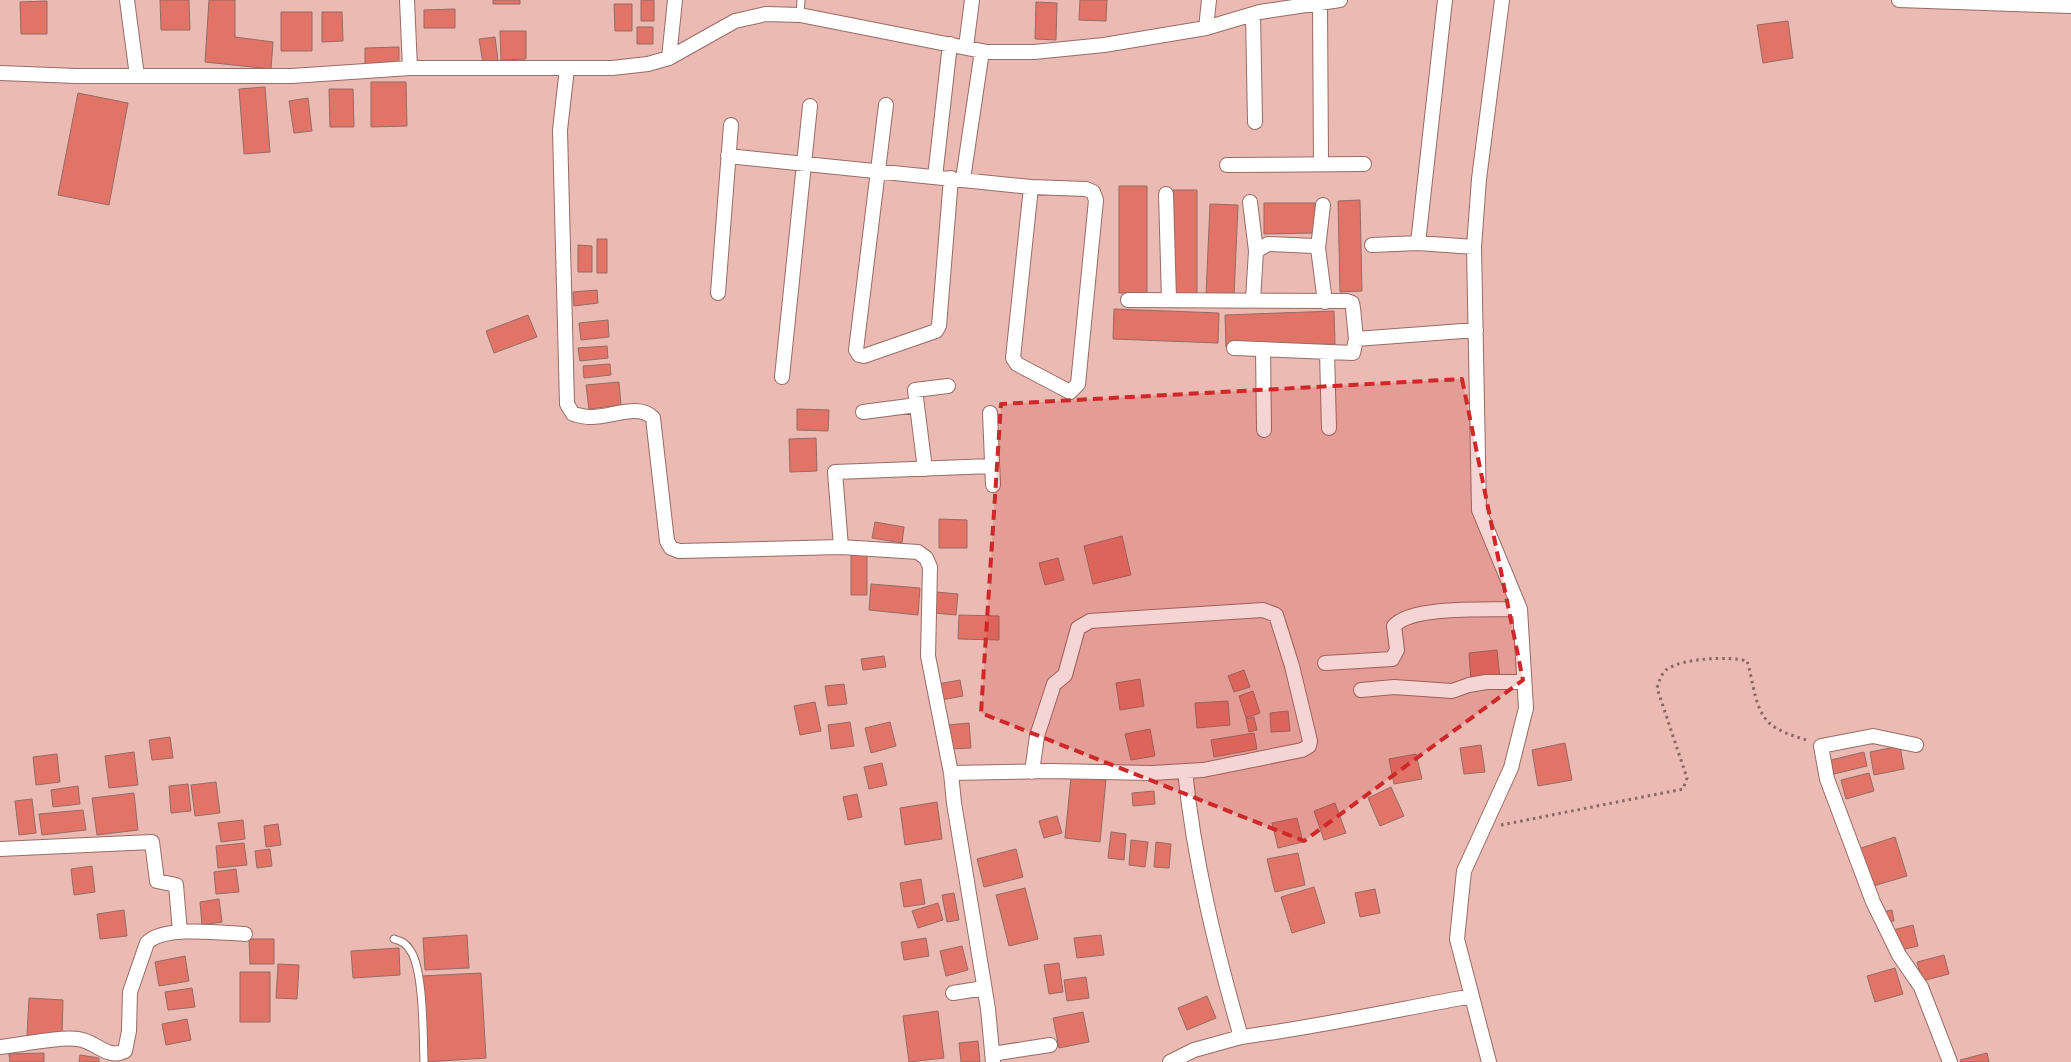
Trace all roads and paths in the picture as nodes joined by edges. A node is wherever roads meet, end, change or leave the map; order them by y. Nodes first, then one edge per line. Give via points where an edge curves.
1 (127, 0) edge
2 (407, 0) edge
3 (675, 0) edge
4 (801, 0) edge
5 (972, 0) edge
6 (1208, 0) edge
7 (1340, 0) edge
8 (1445, 0) edge
9 (1502, 0) edge
10 (1899, 0) edge
11 (1317, 2) edge
12 (2029, 2) edge
13 (2071, 6) edge
14 (1253, 14) junction
15 (800, 15) junction
16 (1206, 28) junction
17 (950, 44) junction
18 (966, 48) junction
19 (982, 50) junction
20 (668, 58) junction
21 (410, 68) junction
22 (567, 68) junction
23 (0, 73) edge
24 (137, 76) junction
25 (886, 105) dead end
26 (810, 106) dead end
27 (1255, 122) dead end
28 (731, 125) dead end
29 (728, 156) junction
30 (803, 164) junction
31 (1321, 164) junction
32 (1364, 164) dead end
33 (1228, 165) dead end
34 (878, 171) junction
35 (935, 177) junction
36 (957, 178) junction
37 (1031, 186) junction
38 (1166, 194) dead end
39 (1250, 202) dead end
40 (1323, 205) dead end
41 (1418, 244) junction
42 (1372, 245) dead end
43 (1474, 247) junction
44 (1318, 248) junction
45 (1256, 251) junction
46 (718, 293) dead end
47 (1128, 300) dead end
48 (1168, 300) junction
49 (1253, 300) junction
50 (1325, 302) junction
51 (1476, 330) junction
52 (1356, 339) junction
53 (1234, 348) dead end
54 (1263, 349) junction
55 (1327, 352) junction
56 (782, 377) dead end
57 (948, 386) dead end
58 (917, 405) junction
59 (863, 412) dead end
60 (990, 413) dead end
61 (1329, 428) dead end
62 (1264, 430) dead end
63 (992, 466) junction
64 (925, 469) junction
65 (993, 485) dead end
66 (841, 547) junction
67 (1520, 609) junction
68 (1325, 663) dead end
69 (1524, 682) junction
70 (1361, 690) dead end
71 (1916, 745) dead end
72 (1821, 746) junction
73 (1185, 771) junction
74 (1032, 772) junction
75 (951, 773) junction
76 (1483, 828) junction
77 (0, 850) edge
78 (180, 932) junction
79 (245, 934) dead end
80 (394, 940) dead end
81 (984, 988) junction
82 (953, 993) dead end
83 (1472, 996) junction
84 (1241, 1037) junction
85 (1050, 1045) dead end
86 (0, 1047) edge
87 (992, 1058) edge
88 (424, 1062) edge
89 (1170, 1062) edge
90 (1489, 1062) edge
91 (1950, 1062) edge

1 - 24 street
2 - 21 street
3 - 20 street
4 - 15 lane
5 - 18 street
6 - 16 street
7 - 11 street
8 - 41 street
9 - 43 street via 1479,179
10 - 12 street
11 - 14 street
11 - 31 street
12 - 13 street
14 - 16 street
14 - 27 street
15 - 17 street
15 - 20 street via 766,14 735,21
16 - 19 street via 1096,46 1034,52
17 - 18 street
17 - 35 street
18 - 19 street
19 - 36 street
20 - 22 street via 612,68
21 - 22 street
21 - 24 street via 292,76
22 - 66 street via 560,130 568,404 573,414 589,417 638,411 647,412 653,418 667,541 671,548 678,551
23 - 24 street
25 - 34 street
26 - 30 street
28 - 29 street
29 - 30 street
29 - 46 street
30 - 34 street
30 - 56 street
31 - 32 street
31 - 33 street
34 - 35 street
34 - 36 street via 856,350 864,356 936,331 939,326
35 - 36 street
36 - 37 street
37 - 37 street via 1086,189 1093,192 1096,200 1078,384 1070,392 1017,364 1013,358
38 - 48 street
39 - 45 street
40 - 44 street
41 - 42 street
41 - 43 street
43 - 51 street
44 - 45 street via 1268,244
44 - 50 street
45 - 49 street
47 - 48 street
48 - 49 street
49 - 50 street
50 - 52 street via 1352,303
51 - 52 street
51 - 67 street via 1479,510
52 - 55 street via 1353,352
53 - 54 street
54 - 55 street
54 - 62 street
55 - 61 street
57 - 58 street via 915,390
58 - 59 street
58 - 64 street
60 - 63 street
63 - 64 street
63 - 65 street
64 - 66 street via 835,472
66 - 75 street via 918,552 926,558 930,567 928,656
67 - 68 street via 1419,614 1400,620 1394,626 1397,650 1392,659
67 - 69 street
69 - 70 street via 1486,682 1452,690 1394,687
69 - 76 street via 1526,708 1511,768
71 - 72 street via 1873,736
72 - 76 path via 1768,723 1757,701 1747,661 1736,658 1679,663 1667,670 1657,688 1688,778 1683,789
72 - 91 street via 1827,779 1872,902 1921,988
73 - 74 street
73 - 74 street via 1203,770 1309,746 1298,689 1276,615 1263,610 1202,613 1090,621 1078,628 1065,675 1054,684 1037,736
73 - 84 street via 1191,826 1206,899
74 - 75 street
75 - 81 street
76 - 83 street via 1464,871 1457,939
77 - 78 street via 152,842 158,881 176,885
78 - 79 street
78 - 86 street via 152,938 147,943 130,992 125,1050 110,1054 89,1041 76,1038
80 - 88 lane via 404,942 416,966
81 - 82 street
81 - 87 street
83 - 84 street via 1301,1029
83 - 90 street
84 - 89 street via 1194,1050
85 - 87 street

